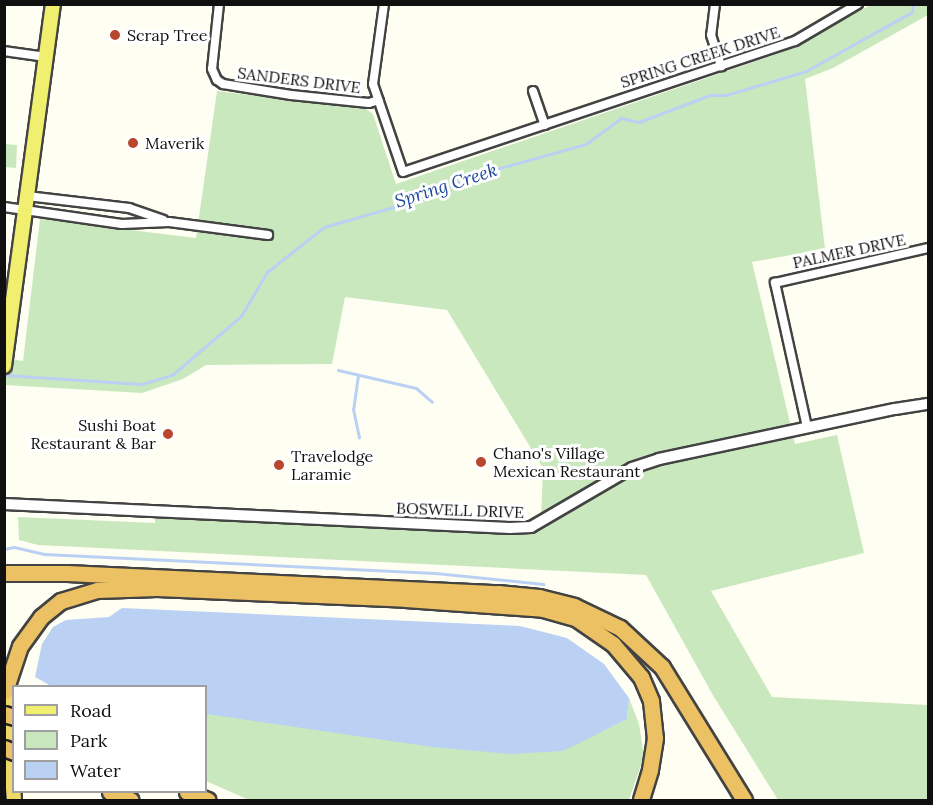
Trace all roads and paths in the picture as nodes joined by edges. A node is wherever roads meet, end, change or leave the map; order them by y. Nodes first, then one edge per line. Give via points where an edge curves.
1 (53, 4) edge
2 (219, 4) edge
3 (384, 4) edge
4 (715, 4) edge
5 (858, 4) edge
6 (4, 51) edge
7 (46, 57) junction
8 (721, 66) junction
9 (533, 91) dead end
10 (379, 100) junction
11 (545, 125) junction
12 (27, 203) junction
13 (4, 207) edge
14 (169, 222) junction
15 (268, 235) dead end
16 (928, 248) edge
17 (5, 360) edge
18 (928, 404) edge
19 (807, 427) junction
20 (4, 504) edge
21 (4, 574) edge
22 (157, 588) junction
23 (4, 685) edge
24 (5, 691) edge
25 (12, 777) edge
26 (112, 793) edge
27 (189, 793) edge
28 (131, 801) edge
29 (208, 801) edge
30 (641, 801) edge
31 (744, 801) edge

1 - 7 main road
2 - 10 street, SANDERS DRIVE via 212,65 217,80 228,87 369,103
3 - 10 street via 373,84
4 - 8 street via 711,35
5 - 8 street, SPRING CREEK DRIVE via 795,41
6 - 7 street
7 - 12 main road
8 - 11 street, SPRING CREEK DRIVE
9 - 11 street
10 - 11 street, SPRING CREEK DRIVE via 403,172
12 - 13 street
12 - 14 street via 122,224
12 - 14 street via 129,208
12 - 17 main road
14 - 15 street
16 - 19 street, PALMER DRIVE via 775,283
18 - 19 street, BOSWELL DRIVE
19 - 20 street, BOSWELL DRIVE via 632,468 531,527
21 - 22 highway
21 - 31 highway via 67,573 498,592 574,606 620,628 662,667
22 - 24 highway via 97,590 61,601 41,617 20,646
22 - 30 highway via 505,604 577,619 613,644 641,677 651,701 656,738
23 - 24 highway
24 - 25 highway
26 - 28 highway
27 - 29 highway

